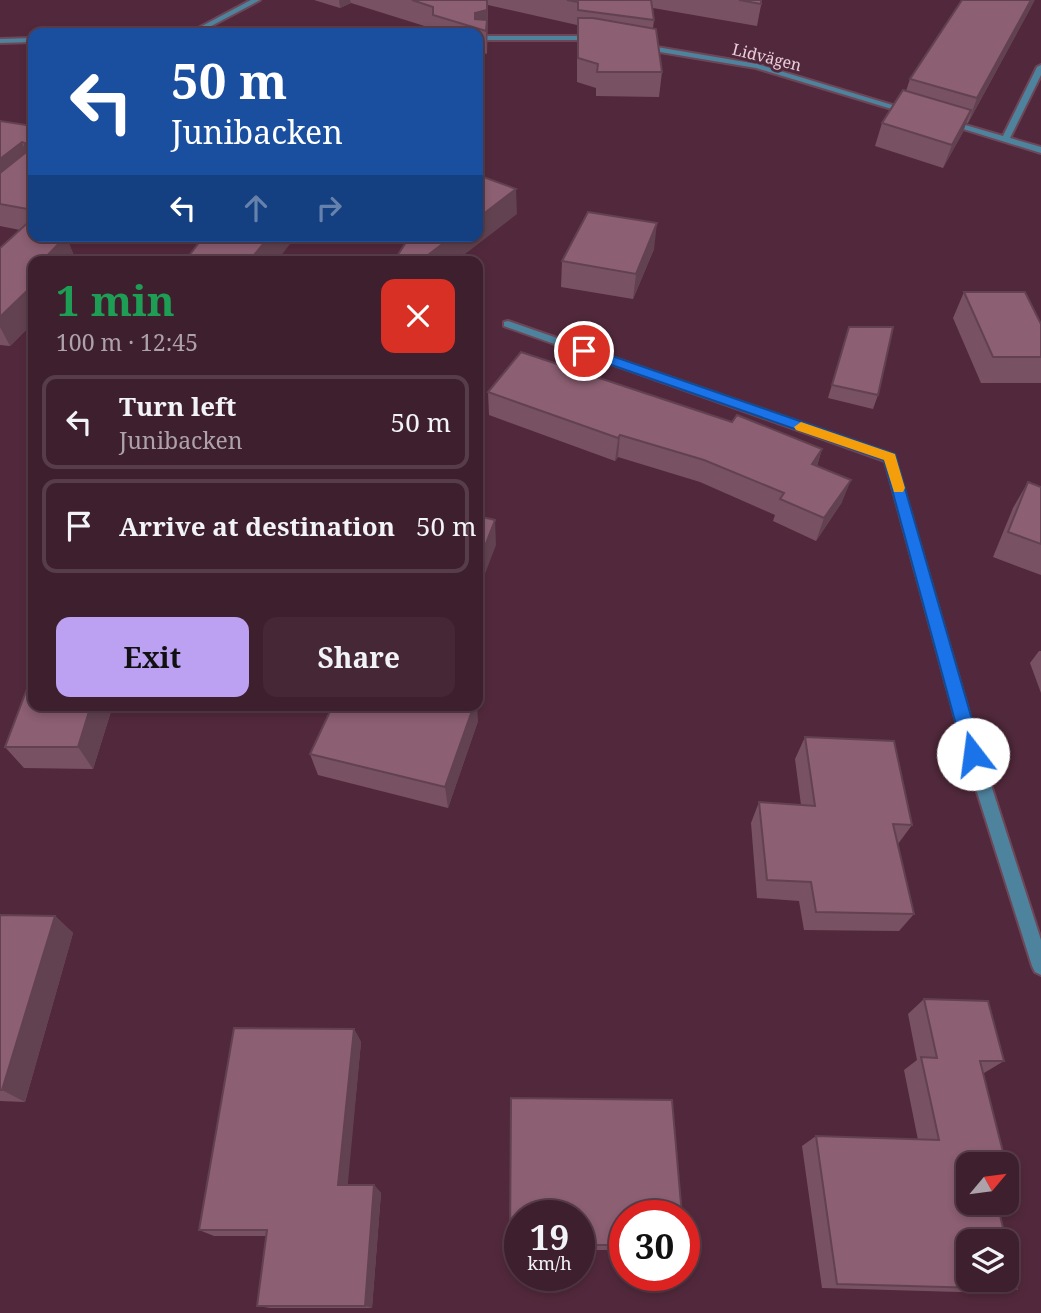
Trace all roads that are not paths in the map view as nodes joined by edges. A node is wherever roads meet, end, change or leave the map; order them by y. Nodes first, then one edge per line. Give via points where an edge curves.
1 (256, 0) edge
2 (203, 28) edge
3 (483, 38) edge
4 (28, 40) edge
5 (606, 40) edge
6 (0, 41) edge
7 (633, 45) edge
8 (1041, 67) edge
9 (914, 113) edge
10 (940, 121) edge
11 (1005, 140) junction
12 (1041, 150) edge
13 (508, 324) dead end
14 (1041, 966) edge

1 - 2 street
3 - 5 street
4 - 6 street
7 - 9 street, Lidvägen via 757,66
8 - 11 street
10 - 11 street
11 - 12 street
13 - 14 street via 890,458 973,754

